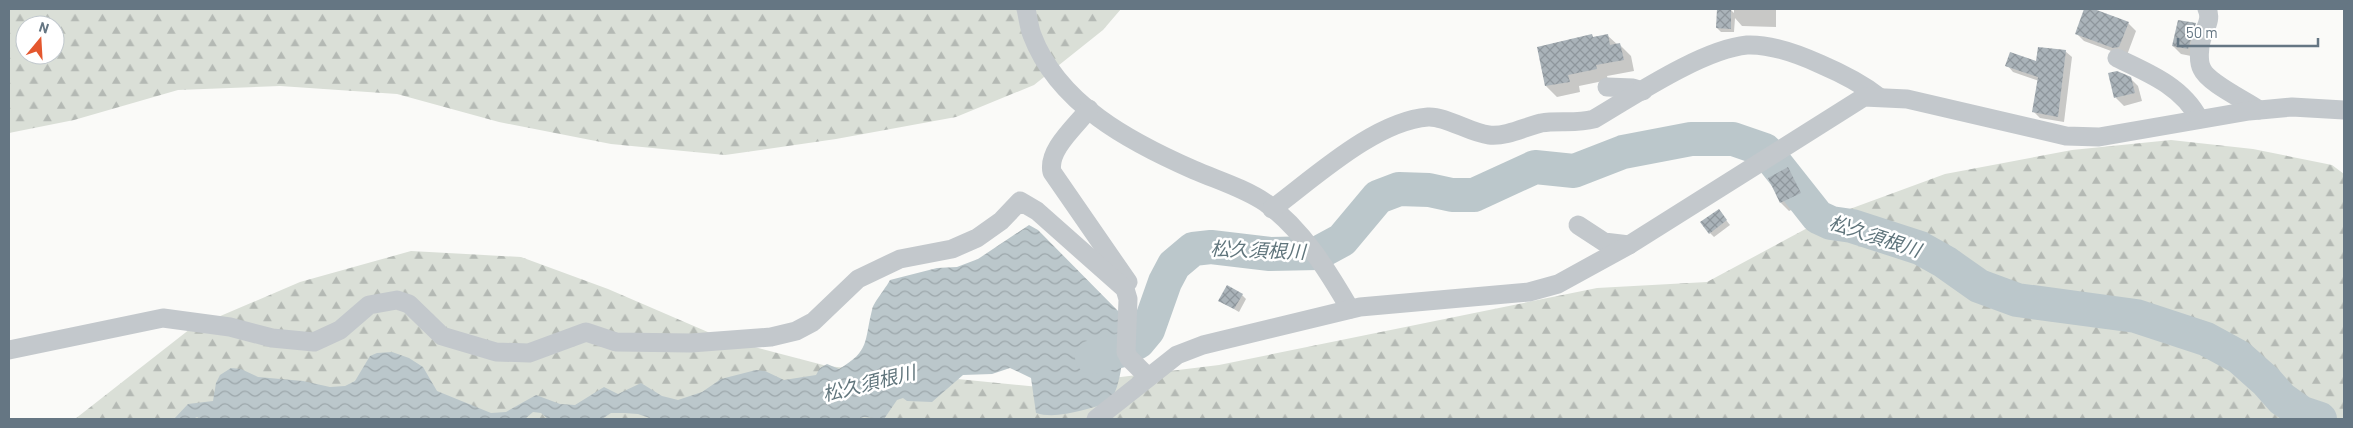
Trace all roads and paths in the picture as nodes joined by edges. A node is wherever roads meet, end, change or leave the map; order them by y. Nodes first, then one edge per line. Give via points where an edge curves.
1 (1026, 9) edge
2 (2207, 9) edge
3 (2117, 58) dead end
4 (1607, 86) dead end
5 (1642, 91) junction
6 (1879, 97) junction
7 (1089, 110) junction
8 (2259, 110) junction
9 (2344, 110) edge
10 (2199, 119) junction
11 (1272, 208) junction
12 (1578, 225) dead end
13 (1629, 245) junction
14 (1127, 293) junction
15 (1350, 309) junction
16 (9, 350) edge
17 (1148, 377) junction
18 (1096, 419) edge

1 - 7 street via 1032,34 1042,55 1067,91
2 - 8 street via 2208,24 2201,40 2202,70
3 - 10 street via 2148,72 2182,95
4 - 5 street
5 - 6 street via 1706,57 1748,45 1794,53 1850,77
5 - 11 street via 1594,119 1543,123 1496,135 1479,133 1432,117 1415,119 1370,137
6 - 10 street via 1907,99 2066,136 2099,137
6 - 13 street via 1864,97
7 - 11 street via 1149,149 1253,195
7 - 14 street via 1060,145 1051,163 1052,172 1129,284
8 - 9 street via 2292,107
8 - 10 street
11 - 15 street via 1299,235
12 - 13 street via 1604,242
13 - 15 street via 1558,284 1529,292
14 - 16 street via 1020,200 1001,221 977,238 952,249 900,259 865,275 851,283 813,322 796,331 771,337 641,343 610,341 586,332 529,353 496,352 442,336 408,304 397,300 369,305 340,330 314,342 272,338 230,327 163,318
14 - 17 street via 1126,352
15 - 17 street via 1183,352
17 - 18 street

